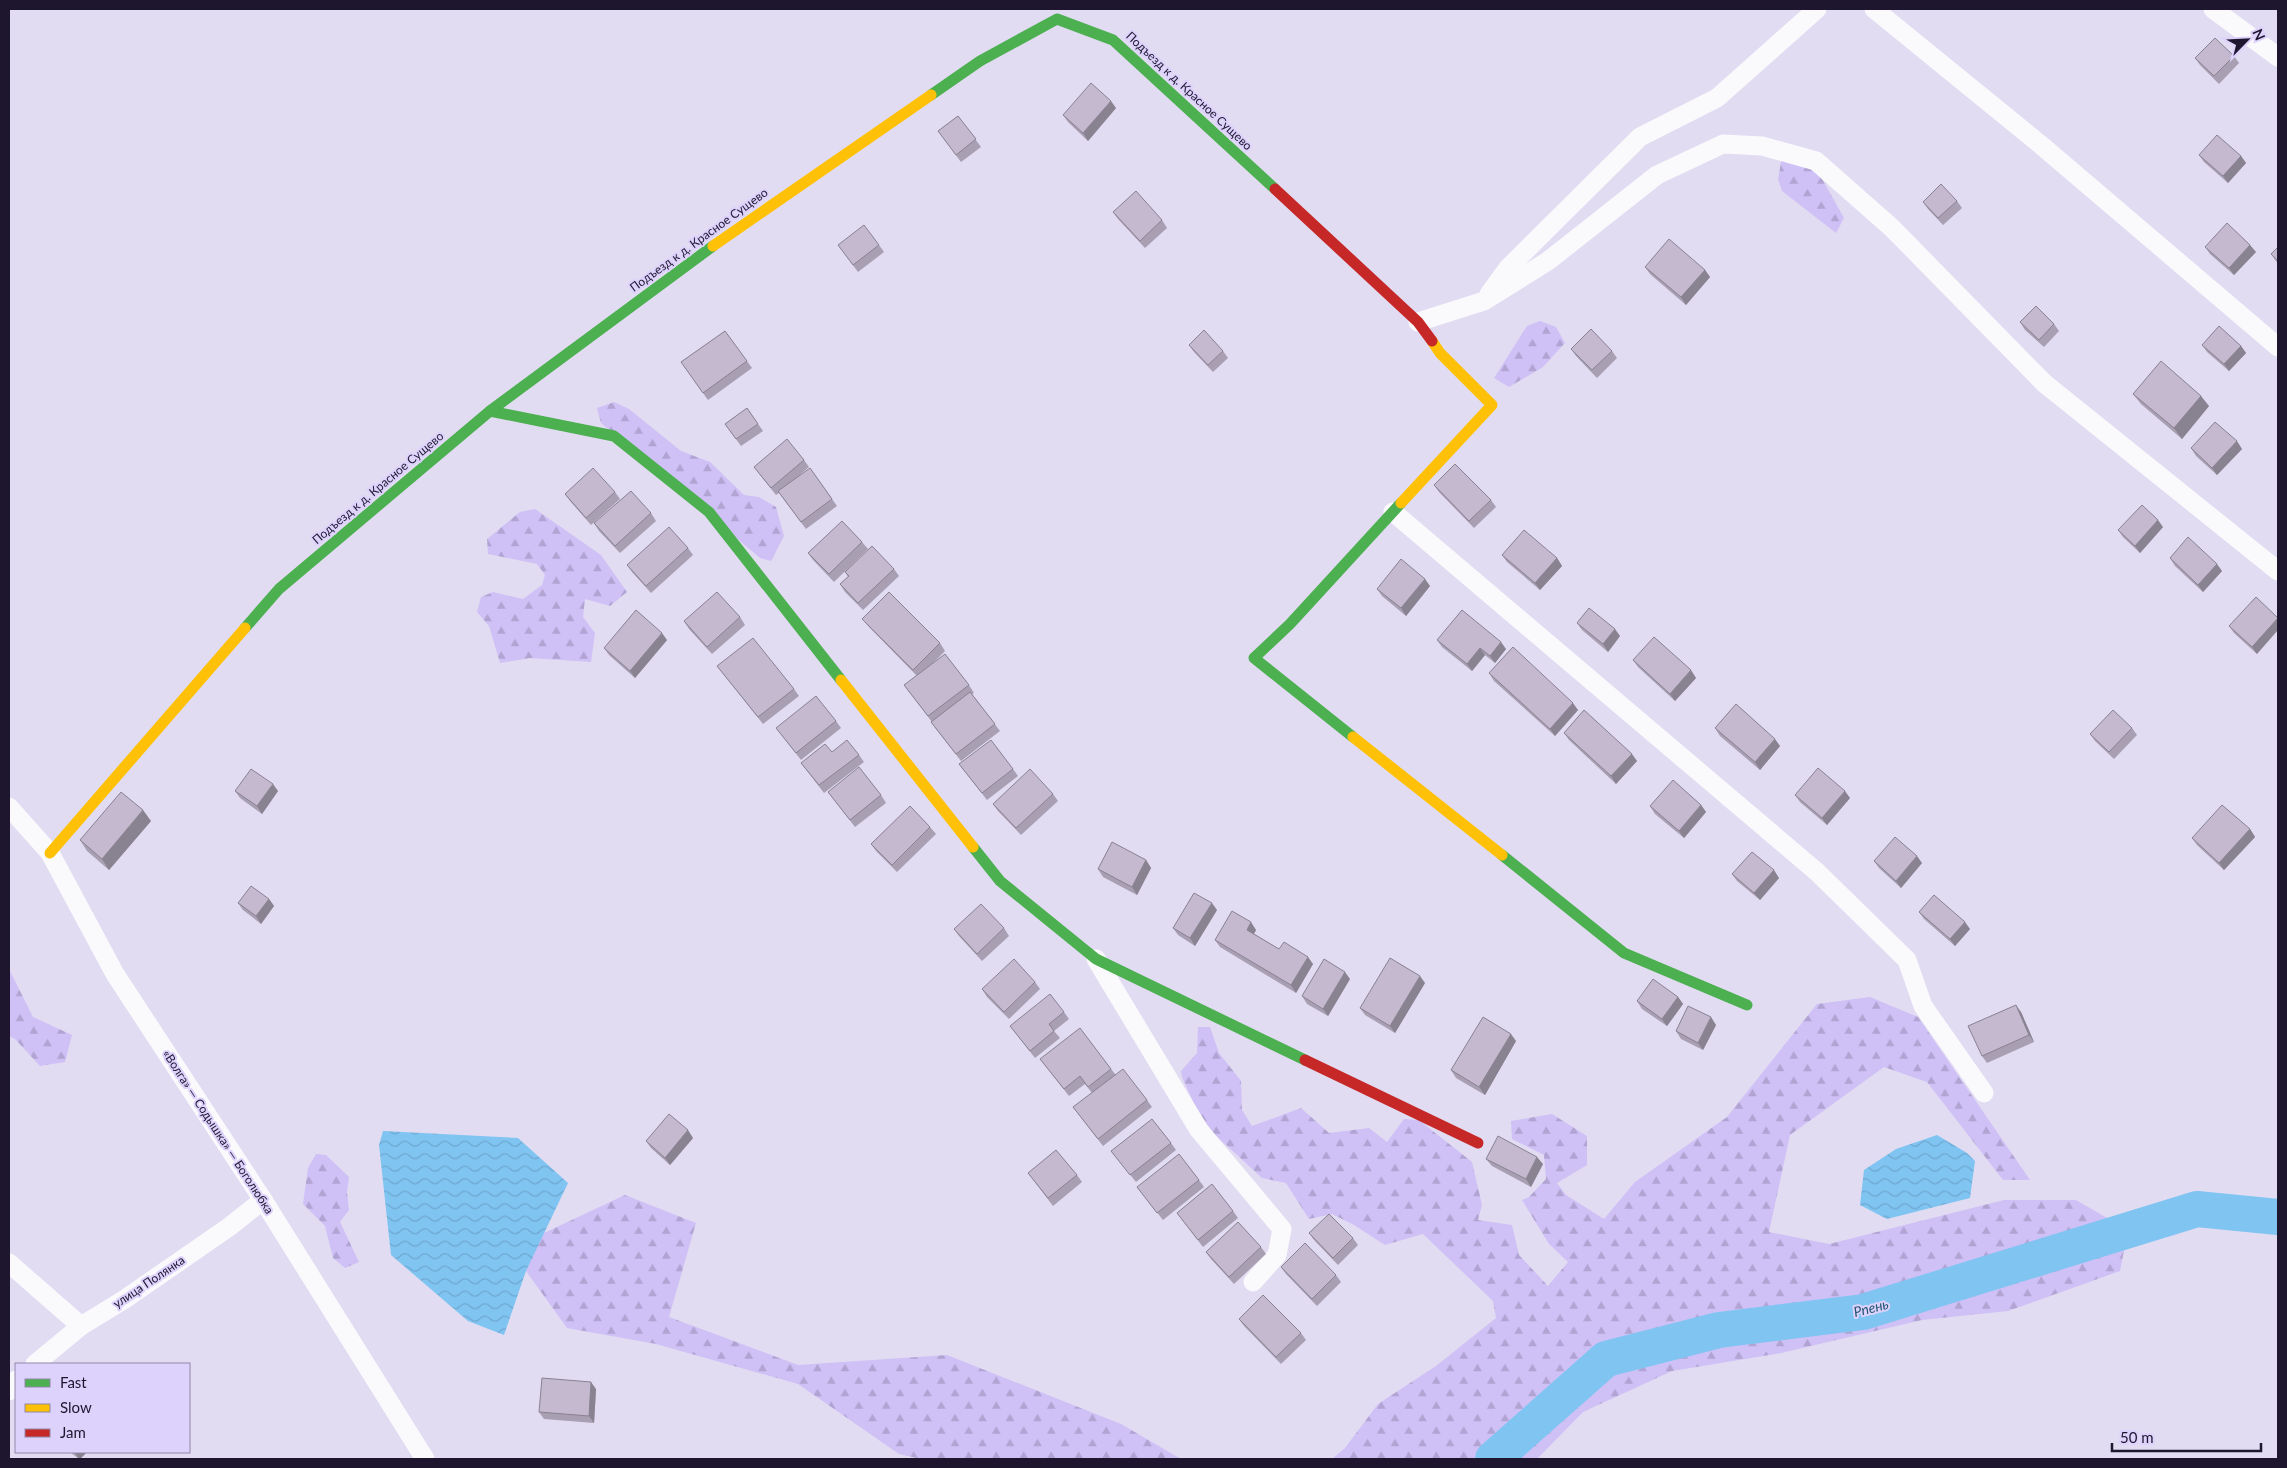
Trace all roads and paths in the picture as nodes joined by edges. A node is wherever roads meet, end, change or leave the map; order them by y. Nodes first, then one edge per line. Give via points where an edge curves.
1 (1817, 9) edge
2 (1874, 9) edge
3 (2213, 9) edge
4 (2278, 57) edge
5 (1484, 301) junction
6 (1418, 322) junction
7 (2278, 347) edge
8 (490, 411) junction
9 (1393, 512) junction
10 (2278, 571) edge
11 (9, 807) edge
12 (50, 853) junction
13 (1096, 959) junction
14 (1747, 1005) dead end
15 (1984, 1093) dead end
16 (1478, 1143) dead end
17 (263, 1200) junction
18 (9, 1263) edge
19 (1253, 1282) dead end
20 (80, 1326) junction
21 (36, 1363) edge
22 (424, 1459) edge

1 - 5 street via 1717,98 1640,137 1508,268
2 - 7 street via 2041,145
3 - 4 street
5 - 6 street
5 - 10 street via 1548,261 1657,174 1723,144 1762,146 1816,161 1892,228 2044,383
6 - 8 street, Подъезд к д. Красное Сущево via 1113,40 1057,20 972,67 716,244
6 - 9 street, Подъезд к д. Красное Сущево via 1440,353 1492,404
8 - 12 street, Подъезд к д. Красное Сущево via 280,589
8 - 13 street via 614,436 709,512 1000,881
9 - 14 street via 1290,624 1254,658 1624,954
9 - 15 street via 1817,872 1907,960 1923,1006
11 - 12 street, «Волга» — Содышка» — Боголюбка
12 - 17 street, «Волга» — Содышка» — Боголюбка via 116,974
13 - 16 street
13 - 19 street via 1200,1130 1282,1229 1277,1255
17 - 20 street, улица Полянка via 125,1299
17 - 22 street, «Волга» — Содышка» — Боголюбка
18 - 20 street
20 - 21 street, улица Полянка

